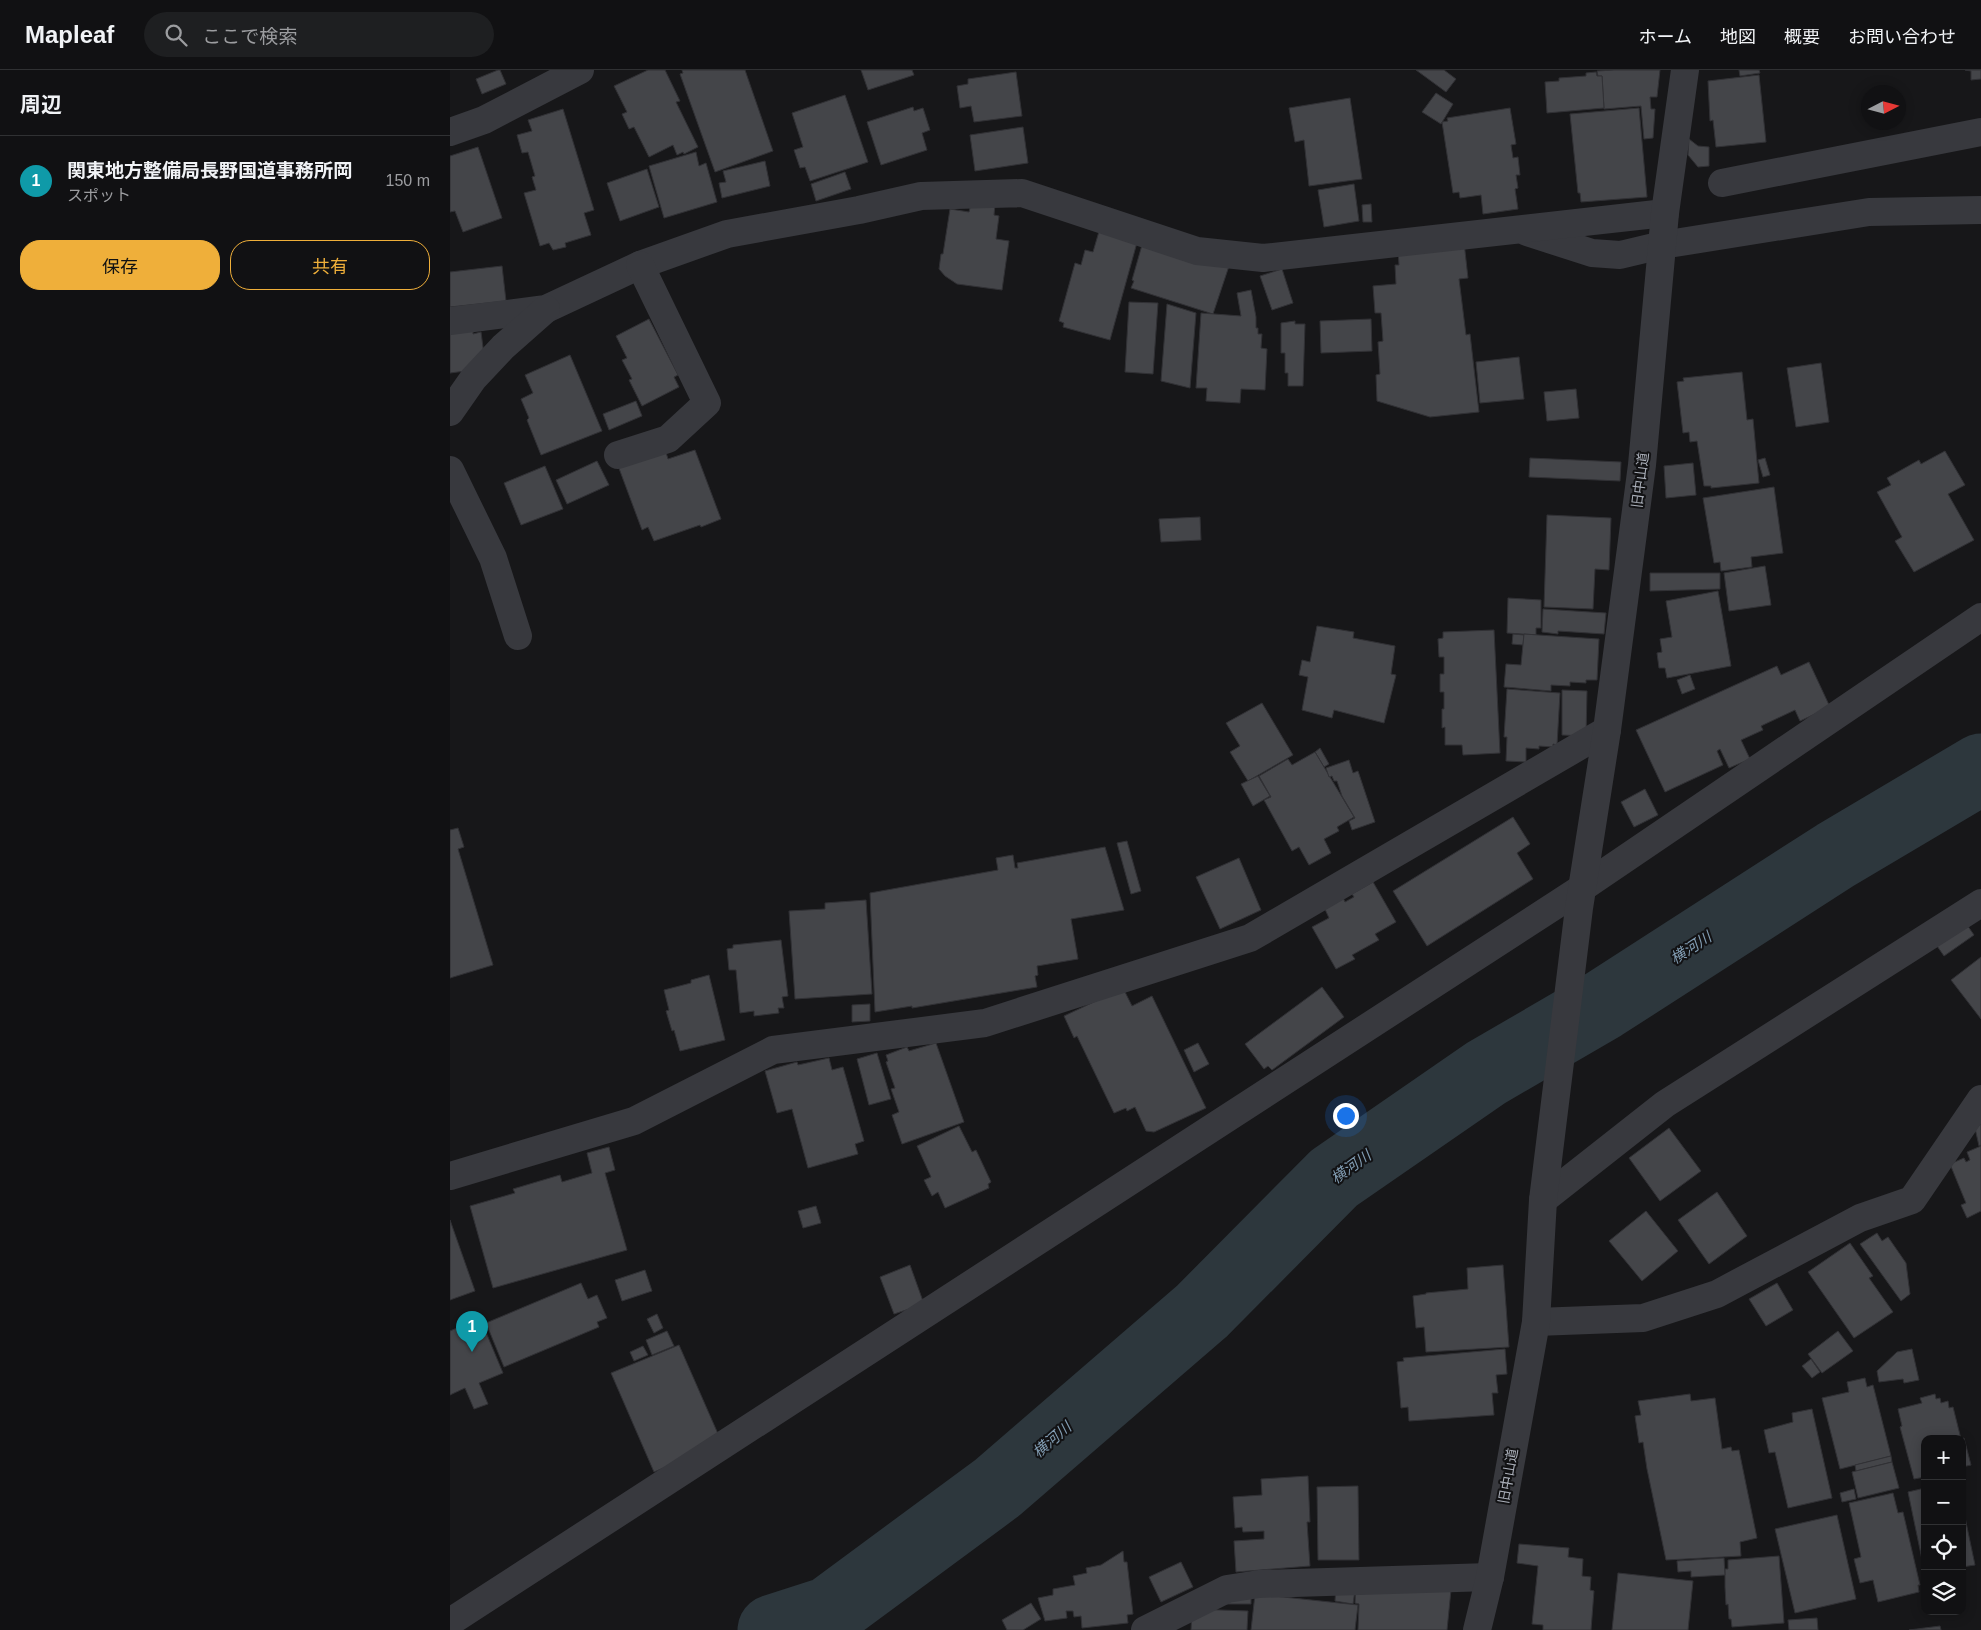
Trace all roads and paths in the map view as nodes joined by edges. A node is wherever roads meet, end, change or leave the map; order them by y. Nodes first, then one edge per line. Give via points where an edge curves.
1 (580, 70) edge
2 (1685, 70) edge
3 (450, 132) edge
4 (1981, 132) edge
5 (1722, 183) dead end
6 (1981, 210) edge
7 (1665, 213) junction
8 (1518, 229) junction
9 (1662, 245) junction
10 (640, 265) junction
11 (546, 309) junction
12 (450, 321) edge
13 (450, 412) edge
14 (618, 455) dead end
15 (450, 470) edge
16 (1981, 617) edge
17 (518, 636) dead end
18 (1608, 730) junction
19 (1581, 898) junction
20 (1981, 903) edge
21 (1981, 1099) edge
22 (450, 1176) edge
23 (1545, 1190) junction
24 (1536, 1322) junction
25 (1490, 1577) junction
26 (450, 1622) edge
27 (1145, 1630) edge
28 (1477, 1630) edge

1 - 3 street via 484,120
2 - 7 street, 旧中山道
4 - 5 street
6 - 9 street via 1869,212
7 - 8 street
7 - 9 street, 旧中山道
8 - 9 street via 1592,252 1620,256
8 - 10 street via 1263,258 1197,251 1022,193 921,196 727,234
9 - 18 street, 旧中山道 via 1642,465
10 - 11 street
10 - 14 street via 708,403 668,439
11 - 12 street
11 - 13 street via 472,379
15 - 17 street via 493,558
16 - 19 street
18 - 19 street, 旧中山道
18 - 22 street via 1250,938 985,1023 773,1050 634,1121
19 - 23 street, 旧中山道
19 - 26 street
20 - 23 street via 1665,1104
21 - 24 street via 1912,1200 1860,1218 1717,1294 1643,1318
23 - 24 street, 旧中山道
24 - 25 street, 旧中山道
25 - 27 street via 1259,1584 1227,1589
25 - 28 street, 旧中山道

